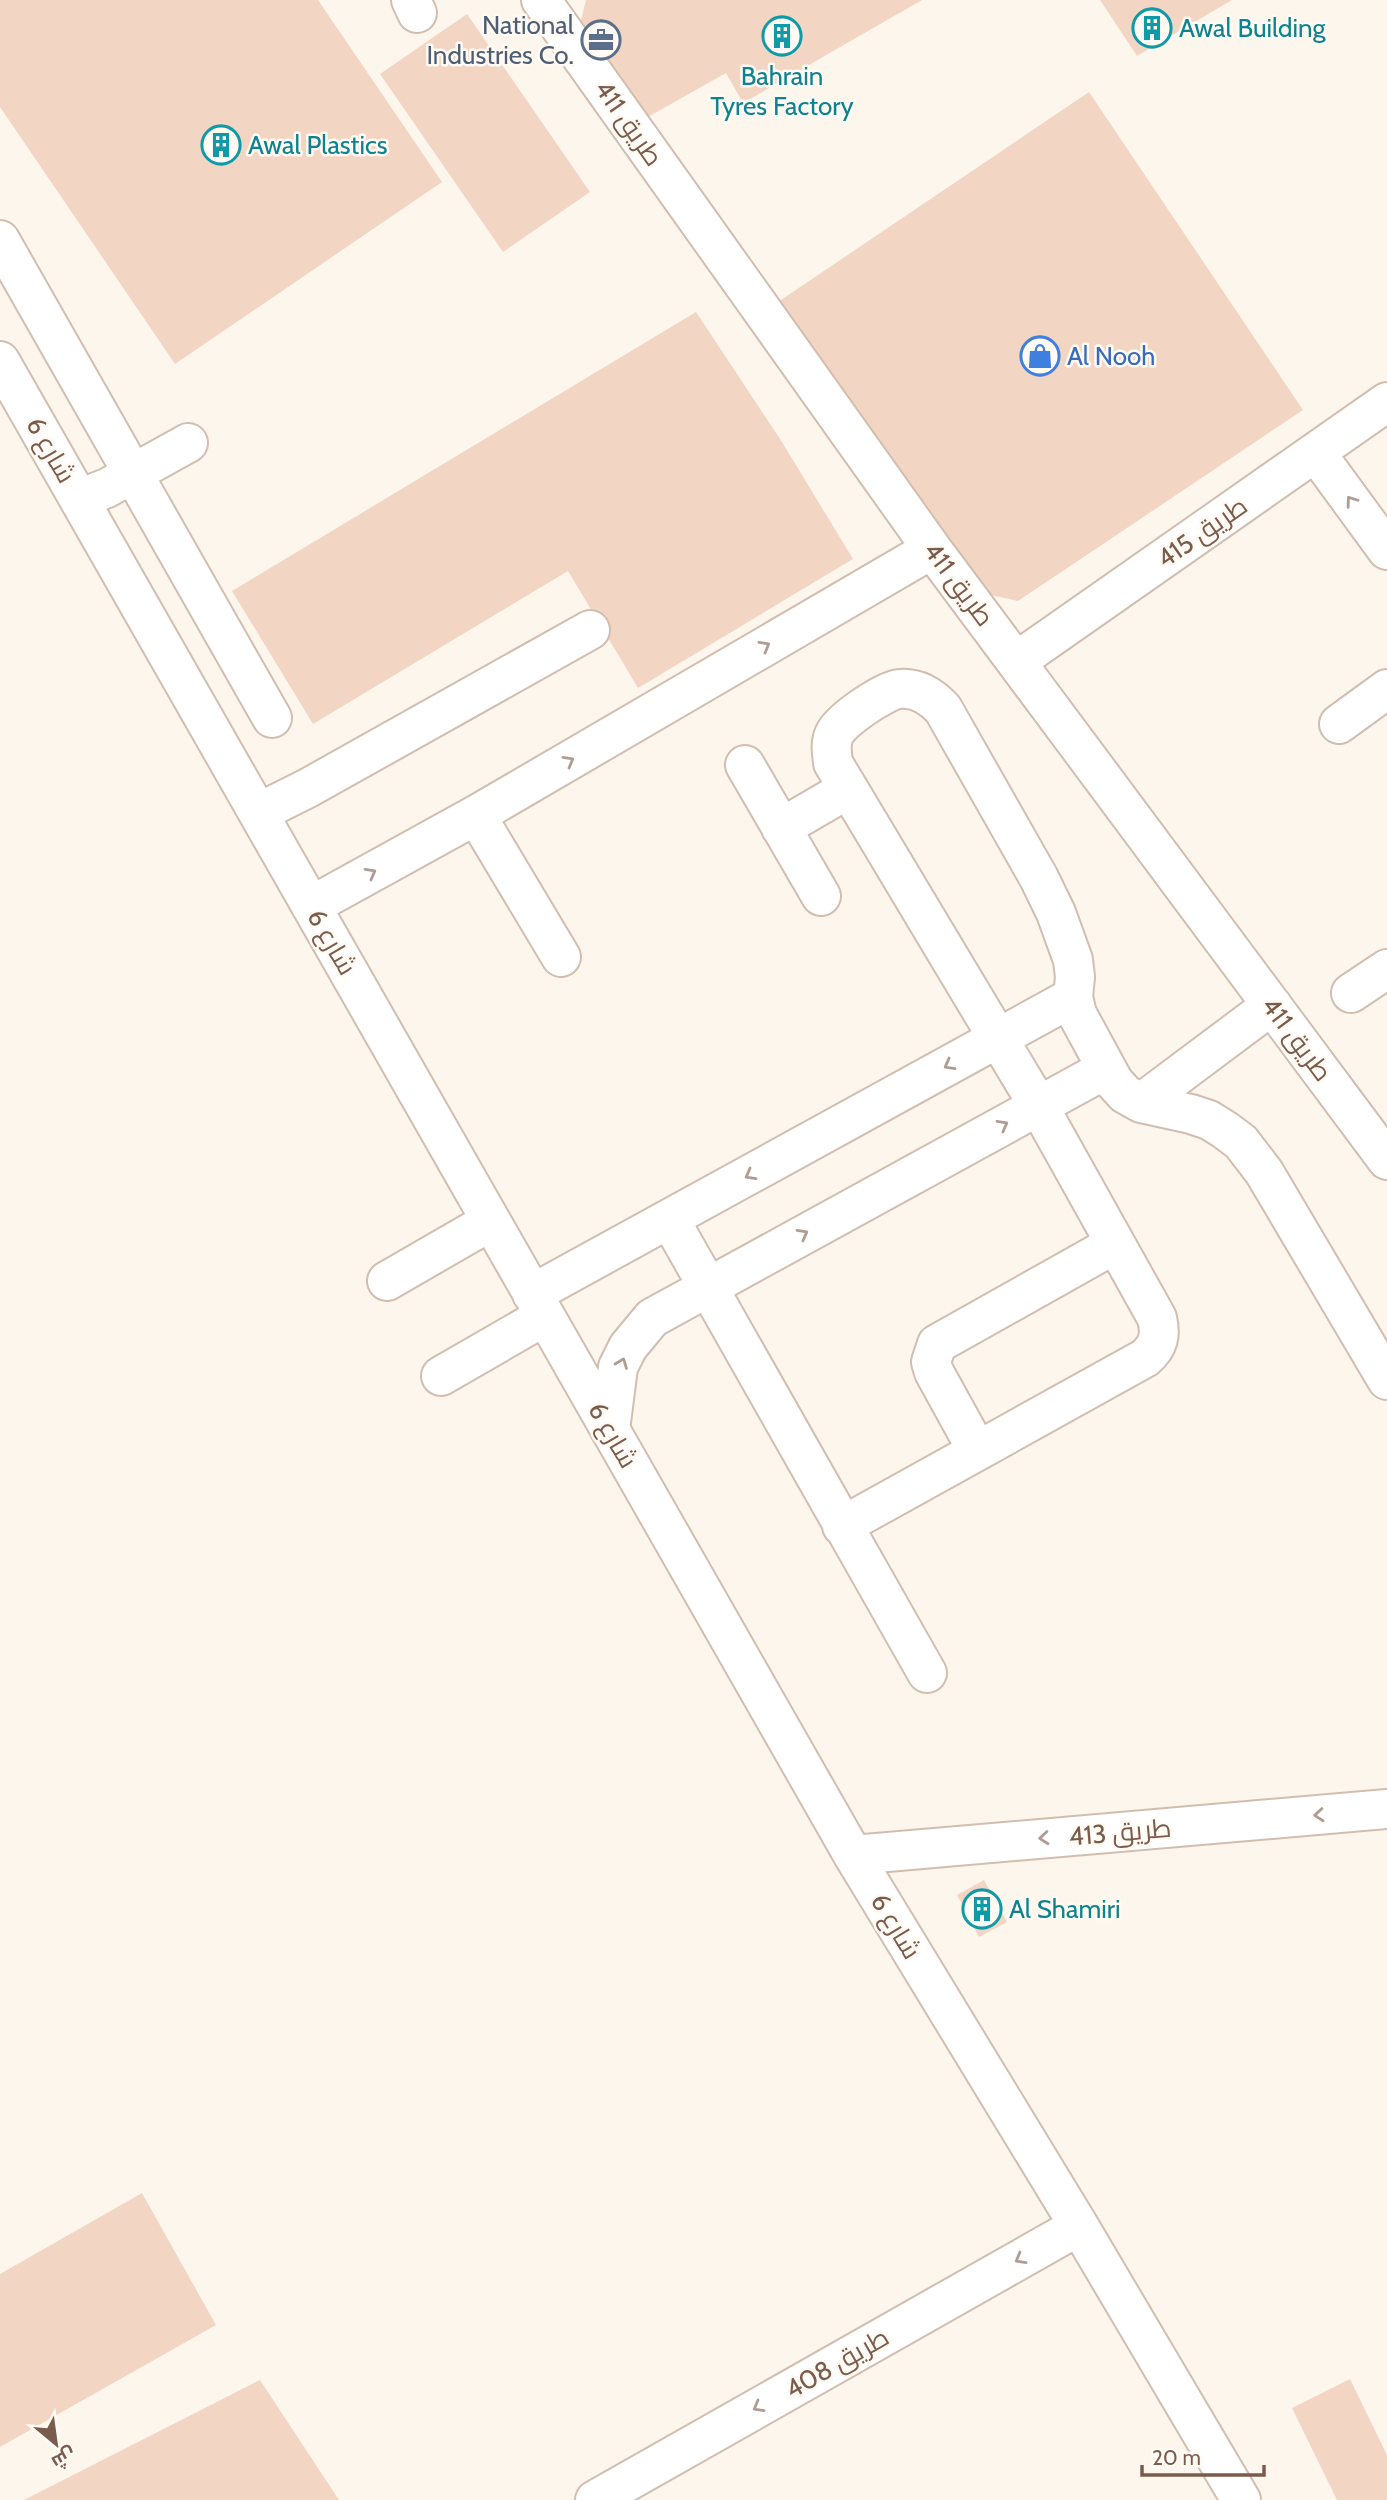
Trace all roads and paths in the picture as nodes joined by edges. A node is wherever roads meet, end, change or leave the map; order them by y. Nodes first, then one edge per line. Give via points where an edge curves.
1 (541, 0) edge
2 (0, 240) edge
3 (0, 361) edge
4 (1387, 402) edge
5 (188, 443) dead end
6 (1316, 453) junction
7 (133, 474) junction
8 (79, 499) junction
9 (932, 549) junction
10 (1387, 550) edge
11 (590, 630) dead end
12 (1017, 661) junction
13 (1387, 689) edge
14 (272, 718) dead end
15 (1339, 724) dead end
16 (745, 765) dead end
17 (848, 789) junction
18 (258, 813) junction
19 (476, 816) junction
20 (781, 828) junction
21 (821, 896) dead end
22 (311, 906) junction
23 (561, 957) dead end
24 (1387, 969) edge
25 (1351, 993) dead end
26 (1073, 997) junction
27 (1272, 1005) junction
28 (998, 1038) junction
29 (1106, 1069) junction
30 (1141, 1103) junction
31 (1038, 1105) junction
32 (1387, 1160) edge
33 (670, 1220) junction
34 (491, 1222) junction
35 (1115, 1244) junction
36 (387, 1281) dead end
37 (708, 1287) junction
38 (538, 1305) junction
39 (441, 1376) dead end
40 (1387, 1380) edge
41 (610, 1430) junction
42 (978, 1450) junction
43 (842, 1525) junction
44 (926, 1673) dead end
45 (1387, 1809) edge
46 (853, 1855) junction
47 (1079, 2225) junction
48 (595, 2500) edge
49 (1241, 2500) edge

1 - 9 street, طريق 411
2 - 7 street
3 - 8 street, شارع 6
4 - 6 street, طريق 415
5 - 7 street
10 -> 6 street
6 - 12 street, طريق 415
7 - 8 street
7 - 14 street
8 - 18 street, شارع 6
9 - 12 street, طريق 411
19 -> 9 street
11 - 18 street
12 - 27 street, طريق 411
13 - 15 street
16 - 20 street
17 - 20 street
17 - 26 street via 833,763 831,748 842,723 897,689 934,699 1051,901 1073,960
17 - 28 street
18 - 22 street, شارع 6
22 -> 19 street
19 - 23 street
20 - 21 street
22 - 34 street, شارع 6
24 - 25 street
26 - 28 street
26 - 29 street
27 - 30 street
27 - 32 street, طريق 411
28 - 31 street
28 -> 33 street
29 - 30 street via 1125,1094
29 - 31 street
30 - 40 street via 1209,1120 1254,1156
31 - 35 street
37 -> 31 street
33 - 37 street
33 - 38 street
34 - 36 street
34 - 38 street, شارع 6
35 - 42 street via 1157,1318 1160,1330 1153,1352
35 - 42 street via 937,1344 931,1362 934,1371
41 -> 37 street via 618,1367 628,1348 652,1318
37 - 43 street
38 - 39 street
38 - 41 street, شارع 6
41 - 46 street, شارع 6
42 - 43 street
43 - 44 street
45 -> 46 street, طريق 413
46 - 47 street, شارع 6
47 -> 48 street, طريق 408
47 - 49 street, شارع 6

